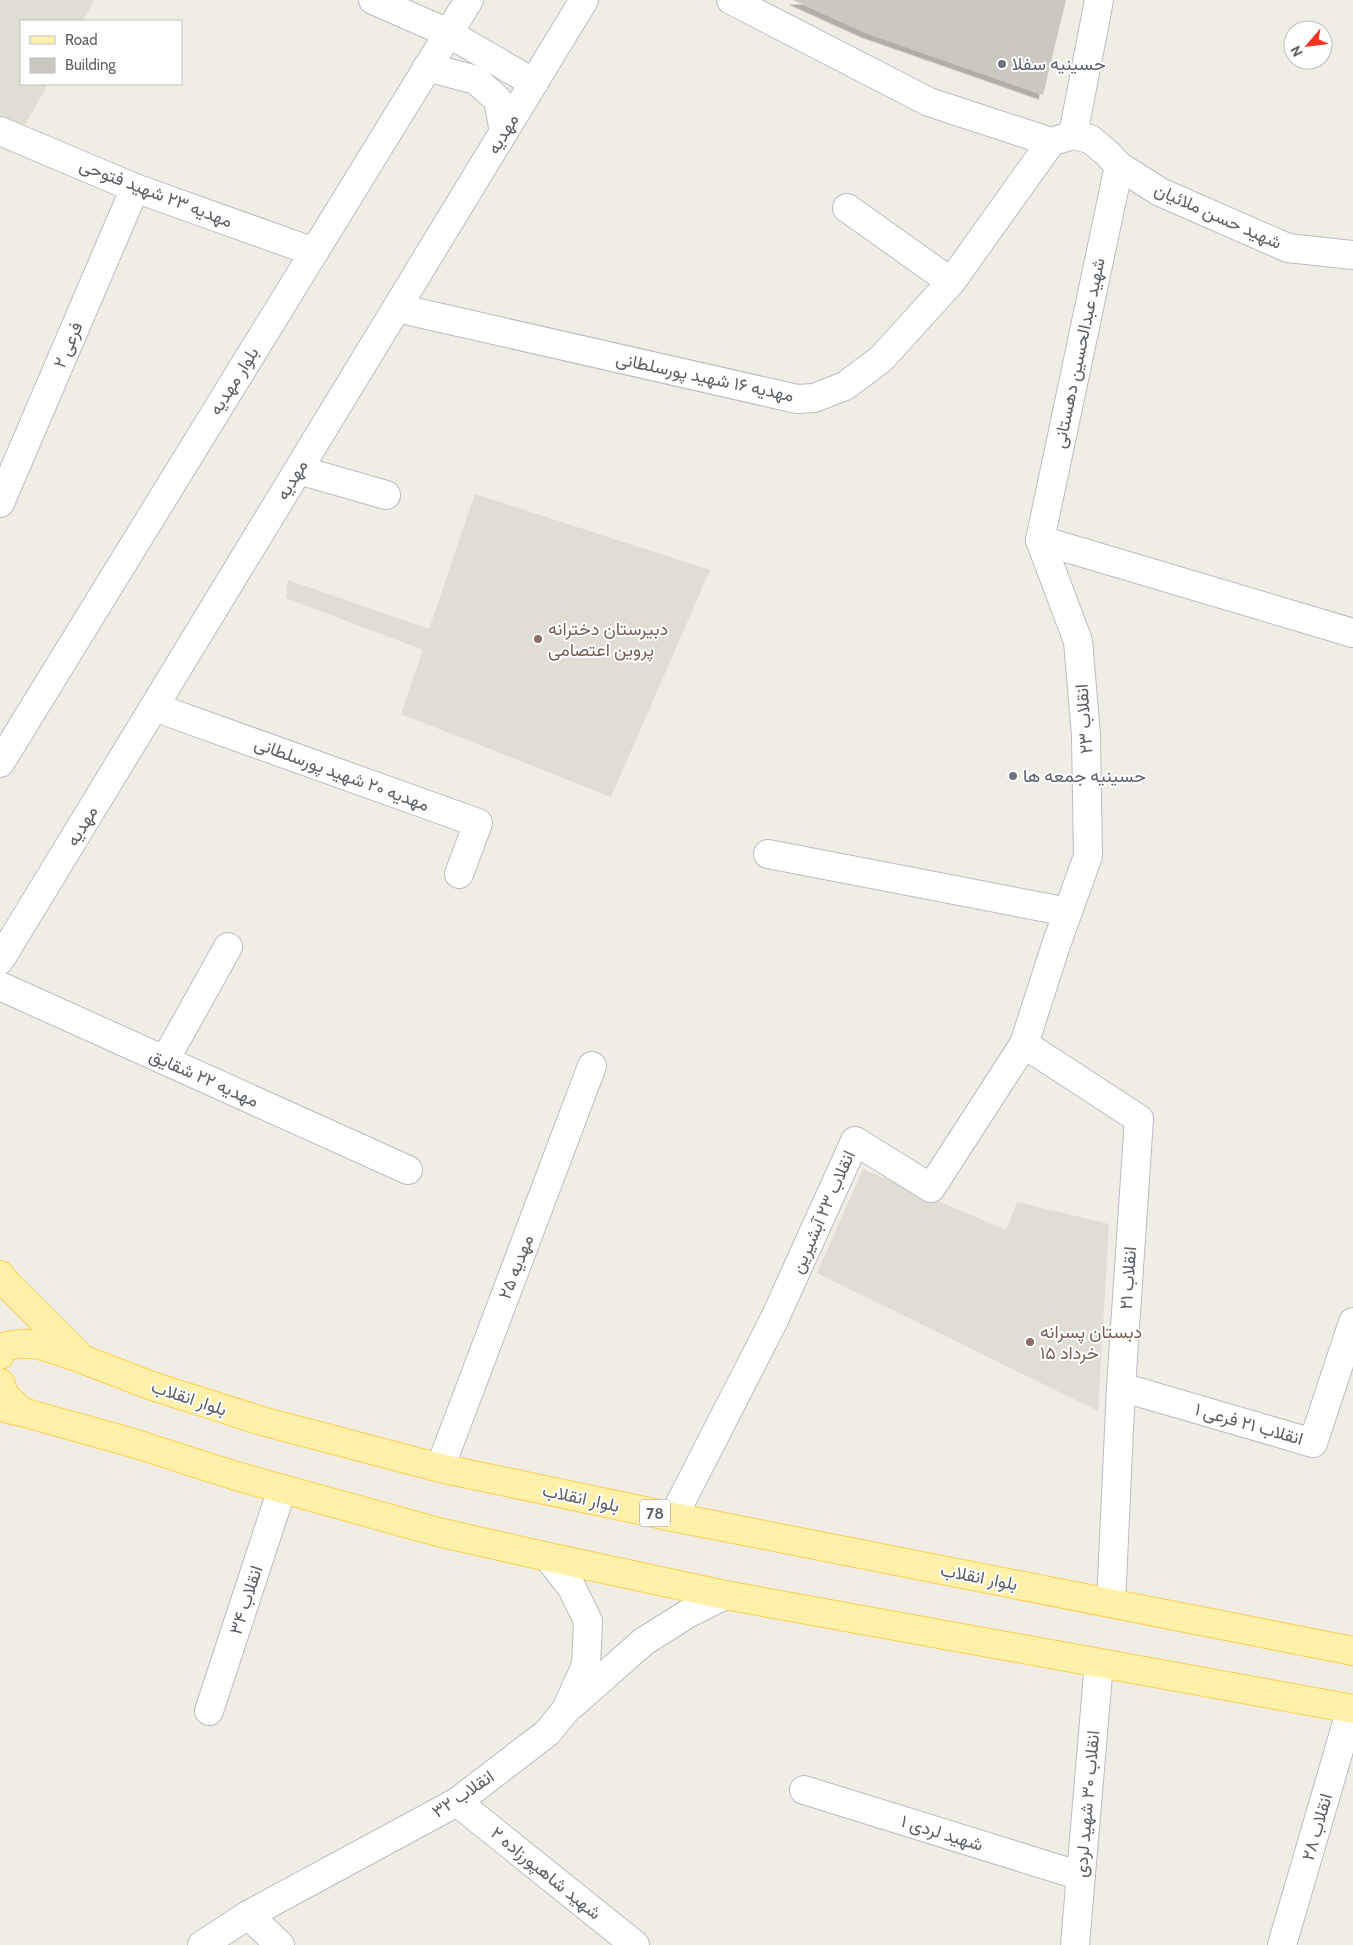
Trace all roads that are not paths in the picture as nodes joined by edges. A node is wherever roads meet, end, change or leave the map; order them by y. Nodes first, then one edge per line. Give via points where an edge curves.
1 (372, 0) edge
2 (469, 0) edge
3 (584, 0) edge
4 (732, 0) edge
5 (1099, 0) edge
6 (448, 33) junction
7 (427, 67) junction
8 (534, 82) junction
9 (0, 131) edge
10 (504, 132) junction
11 (1062, 138) junction
12 (1119, 166) junction
13 (135, 188) junction
14 (847, 208) dead end
15 (314, 252) junction
16 (1353, 255) edge
17 (951, 282) junction
18 (397, 308) junction
19 (298, 470) junction
20 (386, 495) dead end
21 (0, 502) edge
22 (1040, 540) junction
23 (1353, 633) edge
24 (154, 707) junction
25 (0, 763) edge
26 (768, 854) dead end
27 (459, 874) dead end
28 (1068, 912) junction
29 (228, 947) dead end
30 (0, 960) edge
31 (0, 986) edge
32 (1024, 1044) junction
33 (165, 1060) junction
34 (592, 1066) dead end
35 (408, 1170) dead end
36 (0, 1275) edge
37 (1353, 1322) edge
38 (0, 1355) edge
39 (82, 1359) junction
40 (0, 1383) edge
41 (1120, 1387) junction
42 (11, 1410) edge
43 (440, 1468) junction
44 (282, 1489) junction
45 (673, 1516) junction
46 (548, 1557) junction
47 (725, 1595) junction
48 (1111, 1603) junction
49 (1353, 1651) edge
50 (1099, 1663) junction
51 (1352, 1709) edge
52 (566, 1710) junction
53 (209, 1711) dead end
54 (804, 1790) dead end
55 (457, 1802) junction
56 (1081, 1876) junction
57 (248, 1915) junction
58 (202, 1945) edge
59 (280, 1945) edge
60 (636, 1945) edge
61 (1075, 1945) edge
62 (1282, 1945) edge

1 - 6 street
2 - 6 street, بلوار مهدیه
3 - 8 street, مهدیه
4 - 11 street, شهید حسن ملائیان via 929,102
5 - 11 street
6 - 7 street, بلوار مهدیه
6 - 8 street
7 - 10 street via 476,80 498,100
7 - 15 street, بلوار مهدیه
8 - 10 street, مهدیه
9 - 13 street, مهدیه ۲۳ شهید فتوحی
10 - 18 street, مهدیه
11 - 12 street, شهید حسن ملائیان via 1090,139
11 - 17 street, مهدیه ۱۶ شهید پورسلطانی
12 - 16 street, شهید حسن ملائیان via 1160,192 1288,248
12 - 22 street, شهید عبدالحسین دهستانی
13 - 15 street, مهدیه ۲۳ شهید فتوحی
13 - 21 street, فرعی ۲
14 - 17 street
15 - 25 street, بلوار مهدیه
17 - 18 street, مهدیه ۱۶ شهید پورسلطانی via 874,365 845,386 814,398 797,399
18 - 19 street, مهدیه
19 - 20 street
19 - 24 street, مهدیه
22 - 23 street
22 - 28 street, انقلاب ۲۳ via 1078,641 1086,735 1088,856
24 - 27 street, مهدیه ۲۰ شهید پورسلطانی via 478,823
24 - 30 street, مهدیه
26 - 28 street
28 - 32 street, انقلاب ۲۳
29 - 33 street
31 - 33 street, مهدیه ۲۲ شقایق
32 - 41 street, انقلاب ۲۱ via 1139,1119
32 - 45 street, انقلاب ۲۳ آبشیرین via 931,1188 855,1141 774,1320
33 - 35 street, مهدیه ۲۲ شقایق
34 - 43 street, مهدیه ۲۵
36 - 39 main road, بلوار انقلاب / 78
37 - 41 street, انقلاب ۲۱ فرعی ۱ via 1313,1443
38 - 39 main road via 3,1347 21,1343 38,1344
39 - 43 main road, بلوار انقلاب / 78 via 152,1386 262,1421
40 - 42 main road
41 - 48 street, انقلاب ۲۱
42 - 44 main road
43 - 45 main road, بلوار انقلاب / 78
44 - 46 main road via 438,1532
44 - 53 street, انقلاب ۳۴
45 - 48 main road, بلوار انقلاب / 78
46 - 47 main road
46 - 52 street, انقلاب ۳۲ via 572,1588 588,1621 586,1665
47 - 50 main road
47 - 52 street via 643,1642
48 - 49 main road, بلوار انقلاب / 78
50 - 51 main road
50 - 56 street, انقلاب ۳۰ شهید لردی
51 - 62 street, انقلاب ۲۸
52 - 55 street, انقلاب ۳۲ via 547,1733
54 - 56 street, شهید لردی ۱
55 - 57 street, انقلاب ۳۲
55 - 60 street, شهید شاهپورزاده ۲
56 - 61 street, انقلاب ۳۰ شهید لردی
57 - 58 street, انقلاب ۳۲
57 - 59 street

